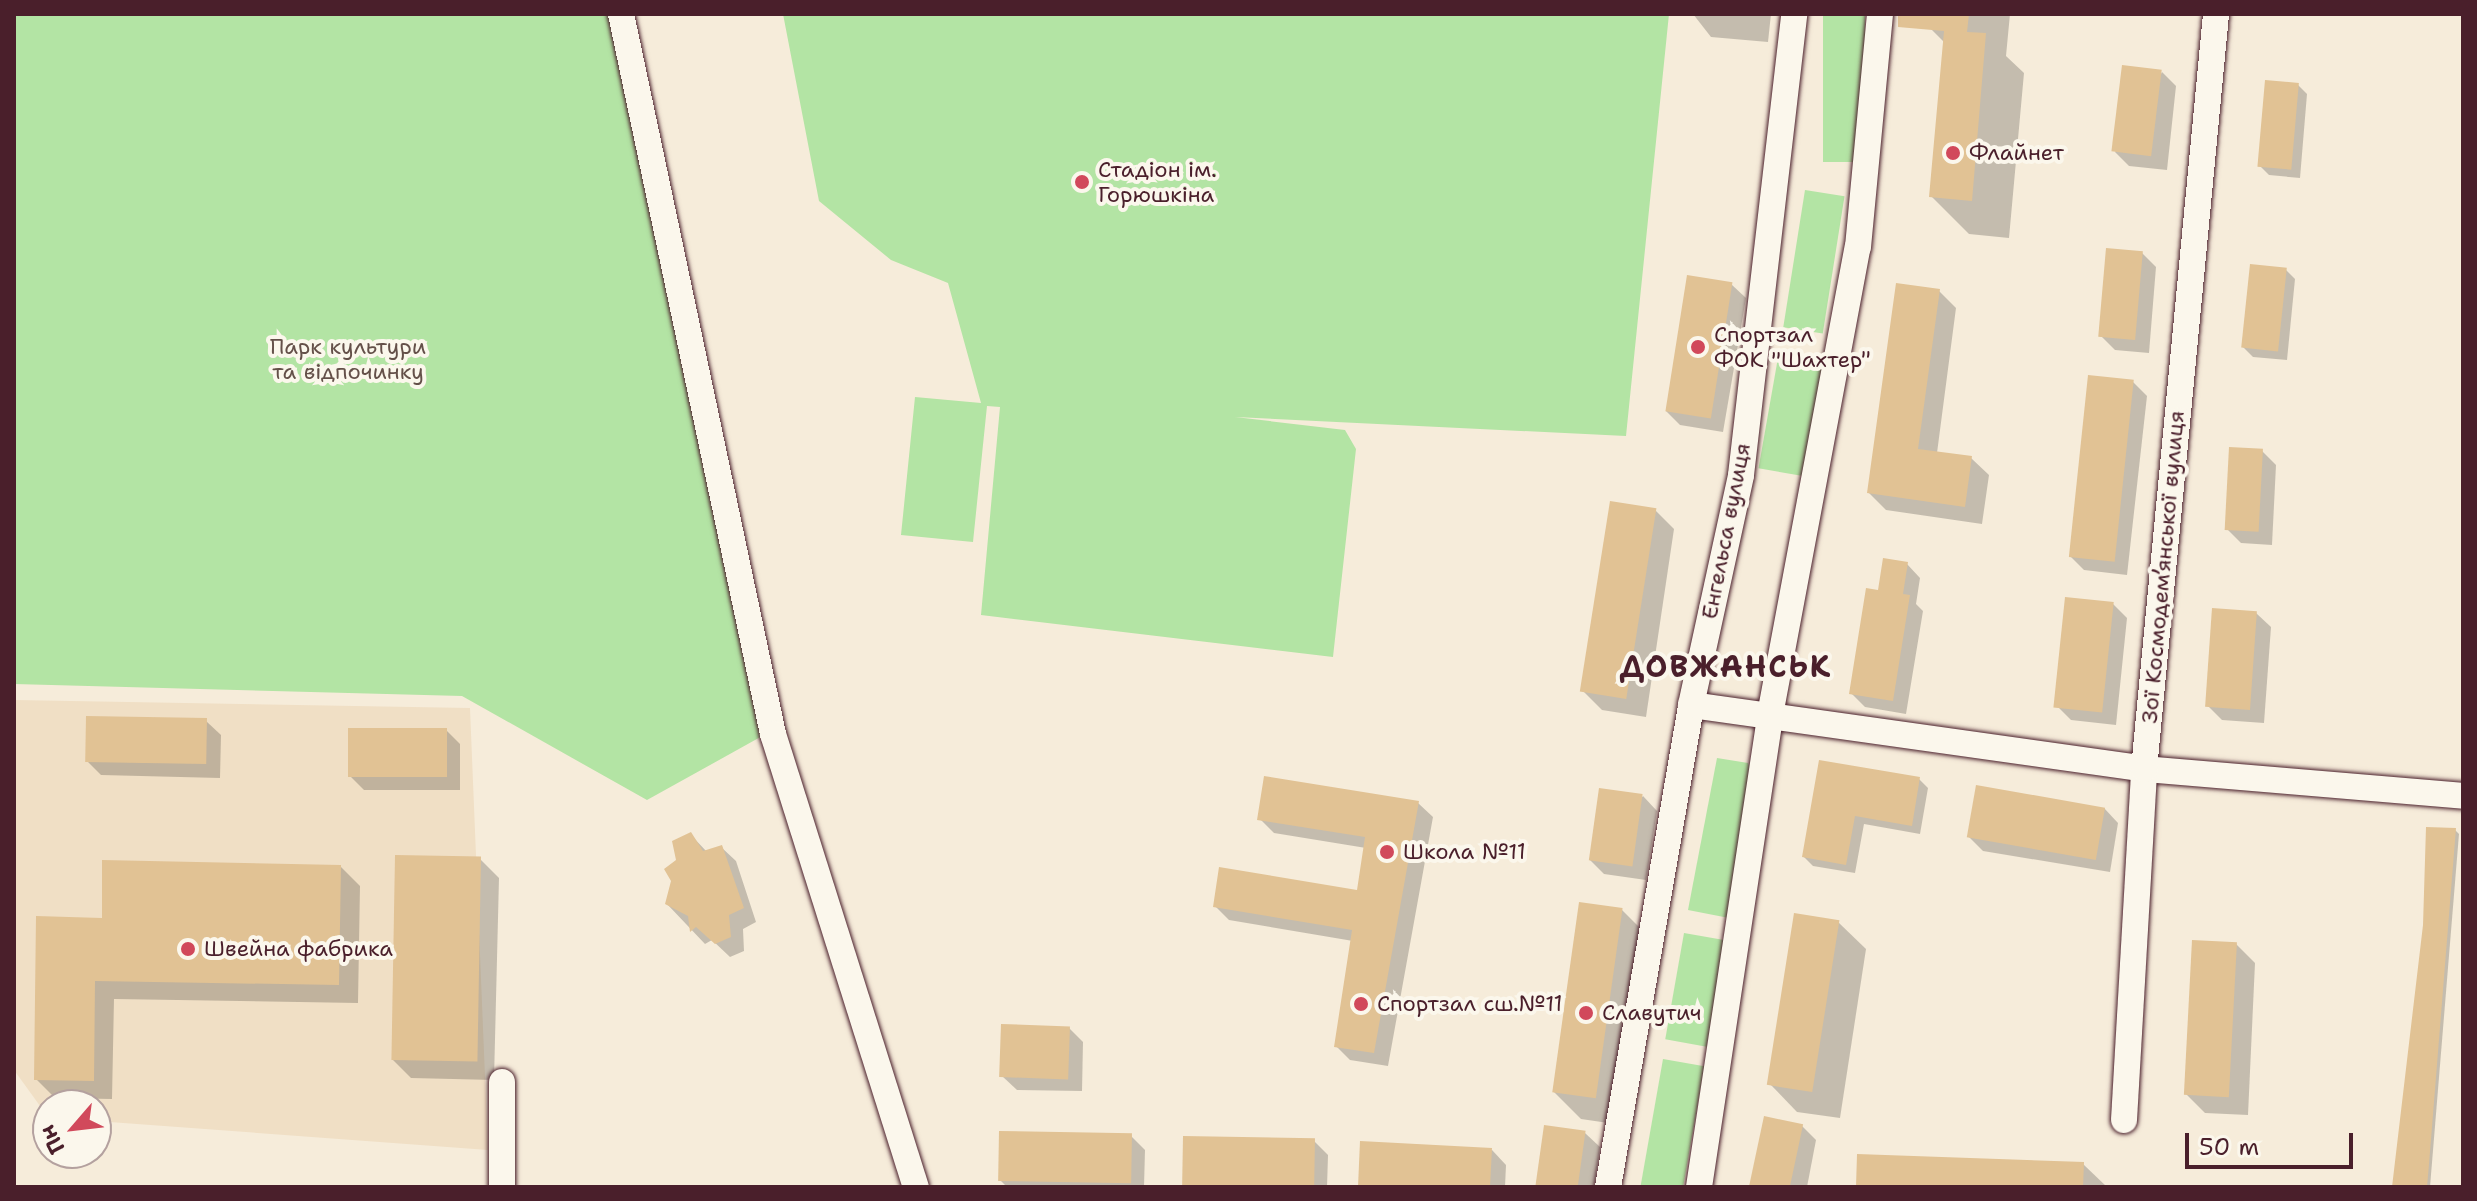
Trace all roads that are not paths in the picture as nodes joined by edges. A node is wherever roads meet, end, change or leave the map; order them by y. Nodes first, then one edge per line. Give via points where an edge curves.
1 (621, 14) edge
2 (1794, 14) edge
3 (1880, 14) edge
4 (2216, 14) edge
5 (1691, 705) junction
6 (1770, 715) junction
7 (2144, 769) junction
8 (2463, 796) edge
9 (502, 1082) dead end
10 (2124, 1120) dead end
11 (502, 1187) edge
12 (916, 1187) edge
13 (1608, 1187) edge
14 (1699, 1187) edge

1 - 12 street via 773,734
2 - 5 street, Енгельса вулиця via 1741,475
3 - 6 street via 1858,247
4 - 7 street, Зої Космодем’янської вулиця
5 - 6 street
5 - 13 street, Енгельса вулиця
6 - 7 street
6 - 14 street
7 - 8 street
7 - 10 street, Зої Космодем’янської вулиця
9 - 11 street

